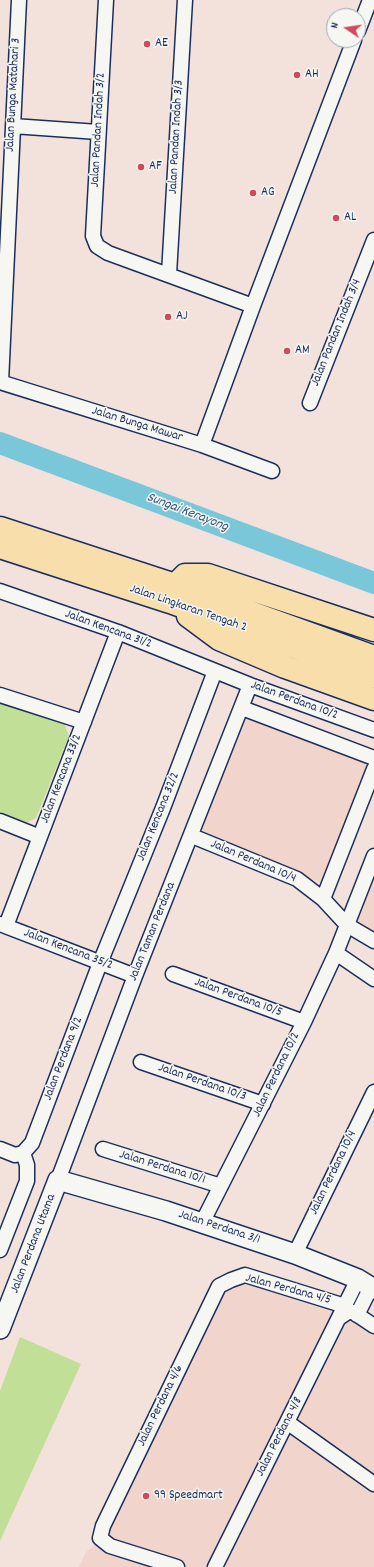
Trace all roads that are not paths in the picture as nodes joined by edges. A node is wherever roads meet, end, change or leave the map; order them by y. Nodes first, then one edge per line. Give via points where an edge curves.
1 (19, 0) edge
2 (106, 0) edge
3 (185, 0) edge
4 (370, 0) edge
5 (366, 10) edge
6 (351, 48) edge
7 (13, 126) junction
8 (98, 132) junction
9 (374, 240) edge
10 (169, 274) junction
11 (252, 306) junction
12 (0, 382) edge
13 (310, 403) dead end
14 (202, 446) junction
15 (272, 471) dead end
16 (0, 528) edge
17 (0, 547) edge
18 (0, 591) edge
19 (172, 594) junction
20 (374, 630) edge
21 (118, 632) junction
22 (374, 657) edge
23 (215, 671) junction
24 (374, 676) edge
25 (250, 685) junction
26 (0, 695) edge
27 (374, 699) edge
28 (242, 708) junction
29 (84, 722) junction
30 (374, 730) edge
31 (374, 758) edge
32 (374, 769) edge
33 (0, 821) edge
34 (192, 836) junction
35 (40, 837) junction
36 (374, 856) edge
37 (323, 899) junction
38 (3, 925) edge
39 (347, 925) junction
40 (374, 941) edge
41 (336, 953) junction
42 (100, 963) junction
43 (173, 974) dead end
44 (136, 976) junction
45 (374, 979) edge
46 (304, 1022) junction
47 (141, 1062) dead end
48 (374, 1092) edge
49 (263, 1104) junction
50 (103, 1149) dead end
51 (0, 1150) edge
52 (24, 1153) junction
53 (58, 1180) junction
54 (221, 1186) junction
55 (202, 1223) junction
56 (0, 1250) edge
57 (295, 1254) junction
58 (231, 1280) joint
59 (368, 1285) edge
60 (342, 1312) junction
61 (358, 1314) junction
62 (374, 1326) edge
63 (0, 1329) edge
64 (287, 1422) junction
65 (374, 1484) edge
66 (176, 1567) edge
67 (215, 1567) edge

1 - 7 street, Jalan Bunga Matahari 3
2 - 8 street, Jalan Pandan Indah 3/2
3 - 10 street, Jalan Pandan Indah 3/3
4 - 5 street
6 - 11 street
7 - 8 street
7 - 12 street, Jalan Bunga Matahari 3
8 - 10 street, Jalan Pandan Indah 3/2 via 93,236 97,246 108,253
9 - 13 street, Jalan Pandan Indah 3/4
10 - 11 street
11 - 14 street
12 - 14 street, Jalan Bunga Mawar
14 - 15 street, Jalan Bunga Mawar
16 - 19 highway, Jalan Lingkaran Tengah 2
17 - 19 highway, Jalan Lingkaran Tengah 2
18 - 21 street, Jalan Kencana 31/2
19 - 20 highway via 185,575 208,574
19 - 22 highway, Jalan Lingkaran Tengah 2
19 - 24 highway, Jalan Lingkaran Tengah 2
19 - 27 highway via 219,639 285,668
21 - 23 street, Jalan Kencana 31/2
21 - 29 street, Jalan Kencana 33/2
23 - 25 street, Jalan Perdana 10/2
23 - 42 street, Jalan Kencana 32/2
25 - 28 street, Jalan Taman Perdana
25 - 30 street, Jalan Perdana 10/2
26 - 29 street
28 - 31 street
28 - 34 street, Jalan Taman Perdana
29 - 35 street, Jalan Kencana 33/2
32 - 37 street
33 - 35 street
34 - 37 street, Jalan Perdana 10/4 via 297,879
34 - 44 street, Jalan Taman Perdana
35 - 38 street, Jalan Kencana 33/2
36 - 39 street, Jalan Perdana 10/2
37 - 39 street, Jalan Perdana 10/4
38 - 42 street, Jalan Kencana 35/2
39 - 40 street, Jalan Perdana 10/4
39 - 41 street, Jalan Perdana 10/2
41 - 45 street
41 - 46 street, Jalan Perdana 10/2
42 - 44 street, Jalan Kencana 35/2
42 - 52 street, Jalan Perdana 9/2 via 32,1143
43 - 46 street, Jalan Perdana 10/5
44 - 53 street, Jalan Taman Perdana
46 - 49 street, Jalan Perdana 10/2
47 - 49 street, Jalan Perdana 10/3
48 - 57 street, Jalan Perdana 10/4
49 - 54 street, Jalan Perdana 10/2
50 - 54 street, Jalan Perdana 10/1
51 - 52 street via 16,1155
52 - 56 street via 27,1181
53 - 55 street, Jalan Perdana 3/1
53 - 63 street, Jalan Perdana Utama
54 - 55 street, Jalan Perdana 10/2
55 - 57 street, Jalan Perdana 3/1
57 - 59 street, Jalan Perdana 3/1
58 - 60 street, Jalan Perdana 4/5 via 244,1275
58 - 66 street, Jalan Perdana 4/6 via 219,1286 103,1526 100,1538 110,1546
59 - 60 street, Jalan Perdana 4/8
59 - 61 street
60 - 61 street, Jalan Perdana 4/5
60 - 64 street, Jalan Perdana 4/8
61 - 62 street
64 - 65 street
64 - 67 street, Jalan Perdana 4/8

